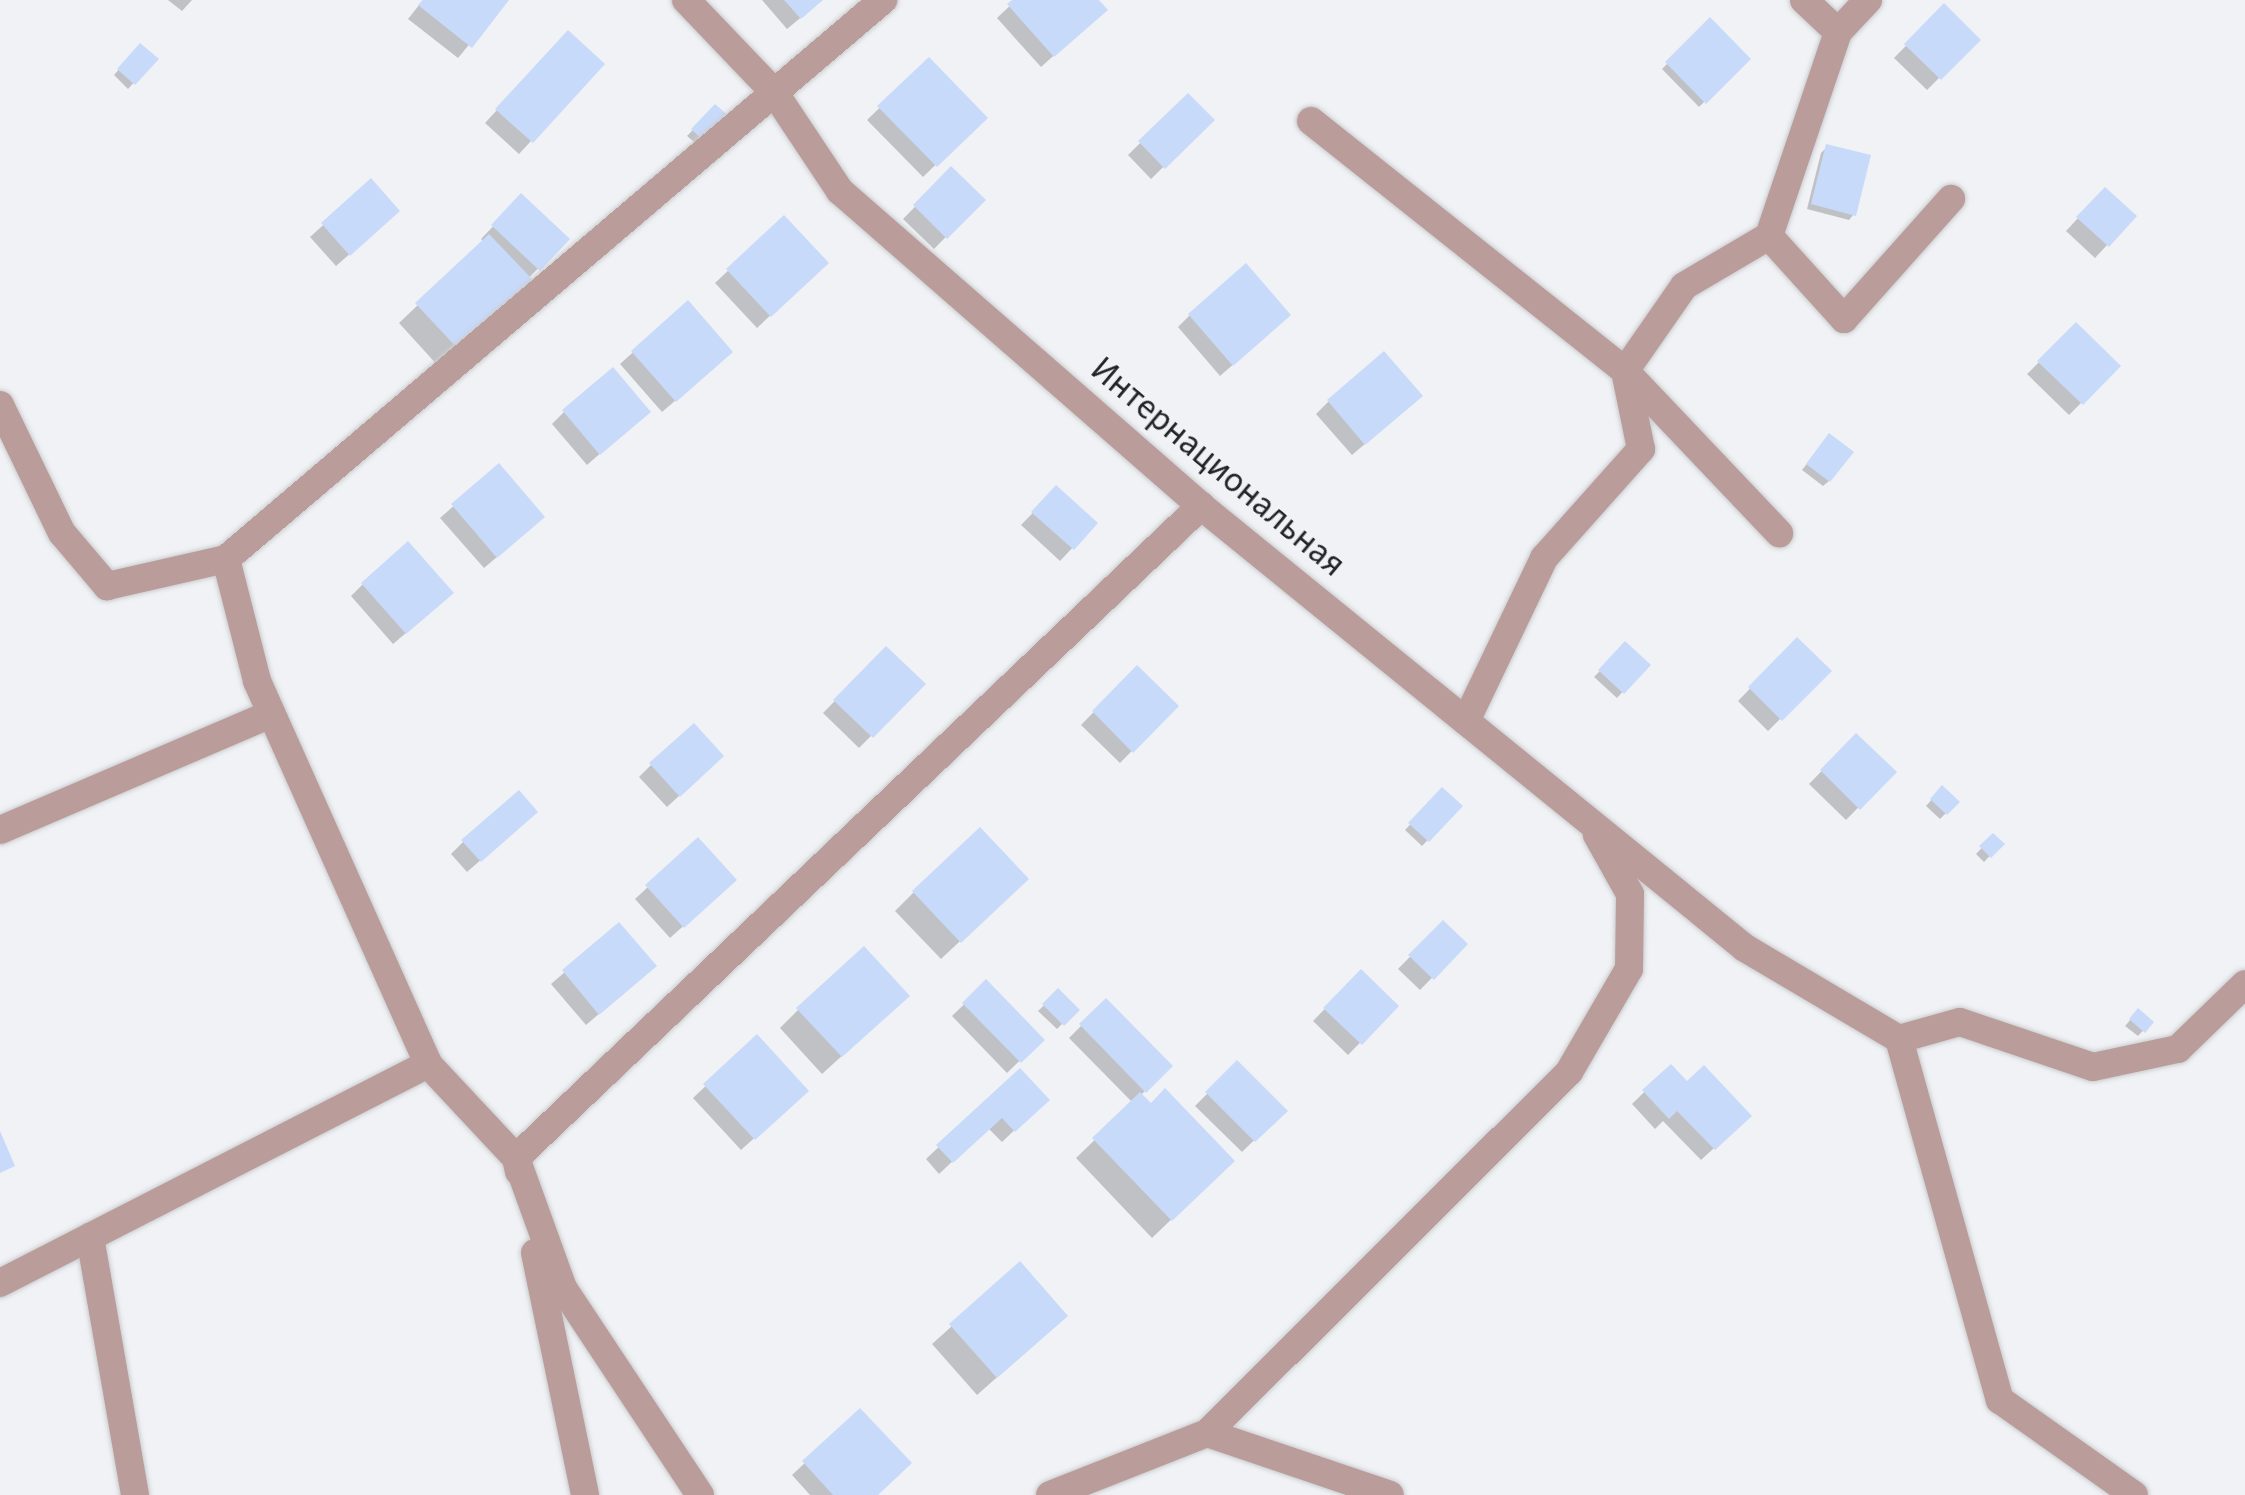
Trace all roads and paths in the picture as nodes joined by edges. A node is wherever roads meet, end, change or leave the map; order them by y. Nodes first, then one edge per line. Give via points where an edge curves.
1 (686, 0) edge
2 (882, 0) edge
3 (1804, 0) edge
4 (1868, 0) edge
5 (1838, 32) junction
6 (774, 92) junction
7 (1310, 121) dead end
8 (1951, 199) dead end
9 (1770, 236) junction
10 (1625, 371) junction
11 (0, 405) edge
12 (1202, 506) junction
13 (1778, 532) dead end
14 (226, 558) junction
15 (272, 714) junction
16 (1466, 721) junction
17 (1590, 821) junction
18 (0, 830) edge
19 (2245, 984) edge
20 (1899, 1039) junction
21 (428, 1064) junction
22 (516, 1158) junction
23 (90, 1236) junction
24 (0, 1282) edge
25 (1207, 1433) junction
26 (135, 1495) edge
27 (585, 1495) edge
28 (700, 1495) edge
29 (1050, 1495) edge
30 (1390, 1495) edge
31 (2134, 1495) edge

1 - 6 street, Интернациональная
2 - 6 street
3 - 5 street
4 - 5 street
5 - 9 street
6 - 12 street, Интернациональная via 840,191
6 - 14 street
7 - 10 street
8 - 9 street via 1844,319
9 - 10 street via 1684,286
10 - 13 street
10 - 16 street via 1641,449 1544,558
11 - 14 street via 62,533 107,586
12 - 16 street, Интернациональная
12 - 22 street
14 - 15 street via 257,681
15 - 18 street
15 - 21 street
16 - 17 street, Интернациональная
17 - 20 street, Интернациональная via 1745,948
17 - 25 street via 1630,894 1629,970 1570,1072
19 - 20 street via 2178,1049 2092,1067 1960,1022
20 - 31 street via 2000,1400
21 - 22 street
21 - 23 street
22 - 27 street
22 - 28 street via 563,1288
23 - 24 street
23 - 26 street
25 - 29 street
25 - 30 street

